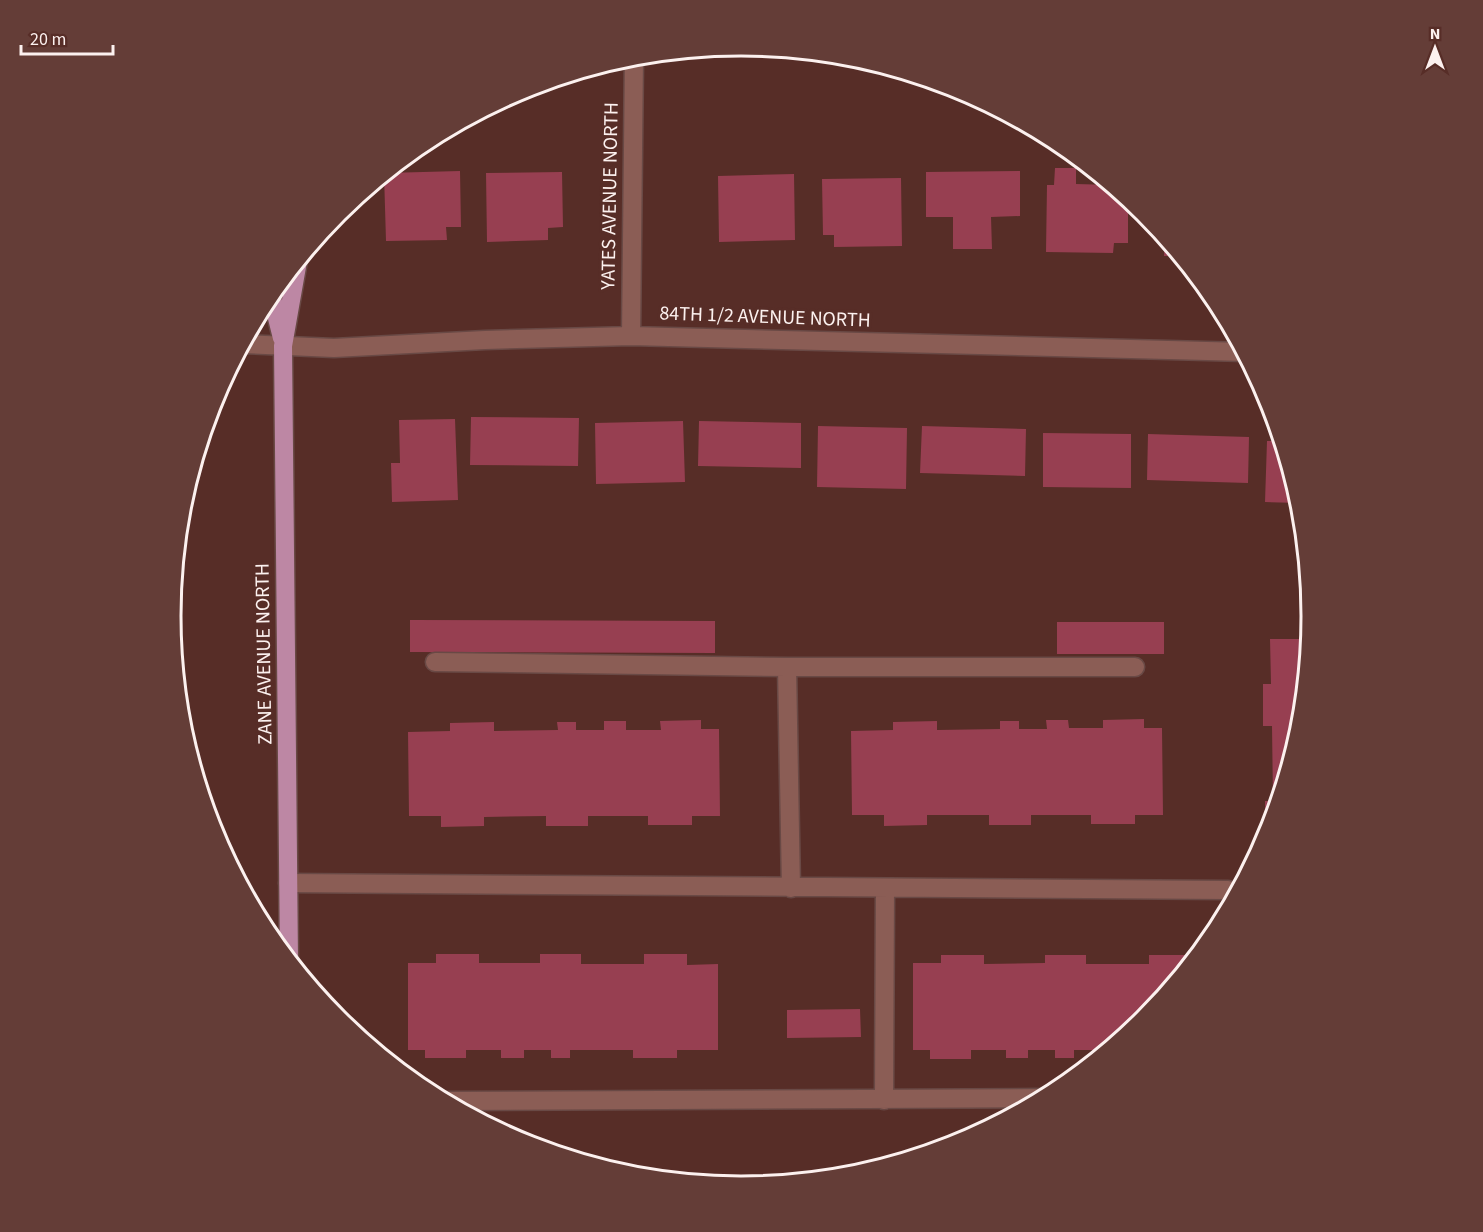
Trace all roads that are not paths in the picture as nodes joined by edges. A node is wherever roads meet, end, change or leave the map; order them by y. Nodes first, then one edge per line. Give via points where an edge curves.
1 (634, 66) edge
2 (295, 278) edge
3 (274, 307) edge
4 (632, 336) junction
5 (252, 344) edge
6 (283, 346) junction
7 (1235, 352) edge
8 (435, 662) dead end
9 (787, 667) junction
10 (1135, 667) dead end
11 (288, 884) junction
12 (791, 888) junction
13 (885, 888) junction
14 (1229, 892) edge
15 (289, 946) edge
16 (1027, 1098) edge
17 (884, 1100) junction
18 (461, 1101) edge

1 - 4 street, YATES AVENUE NORTH
2 - 6 main road, ZANE AVENUE NORTH
3 - 6 main road, ZANE AVENUE NORTH
4 - 6 street, 84TH 1/2 AVENUE NORTH via 334,348
4 - 7 street, 84TH 1/2 AVENUE NORTH
5 - 6 street, 84TH 1/2 AVENUE NORTH
6 - 11 main road, ZANE AVENUE NORTH
8 - 9 street
9 - 10 street
9 - 12 street
11 - 12 street
11 - 15 main road, ZANE AVENUE NORTH
12 - 13 street
13 - 14 street
13 - 17 street
16 - 17 street
17 - 18 street

